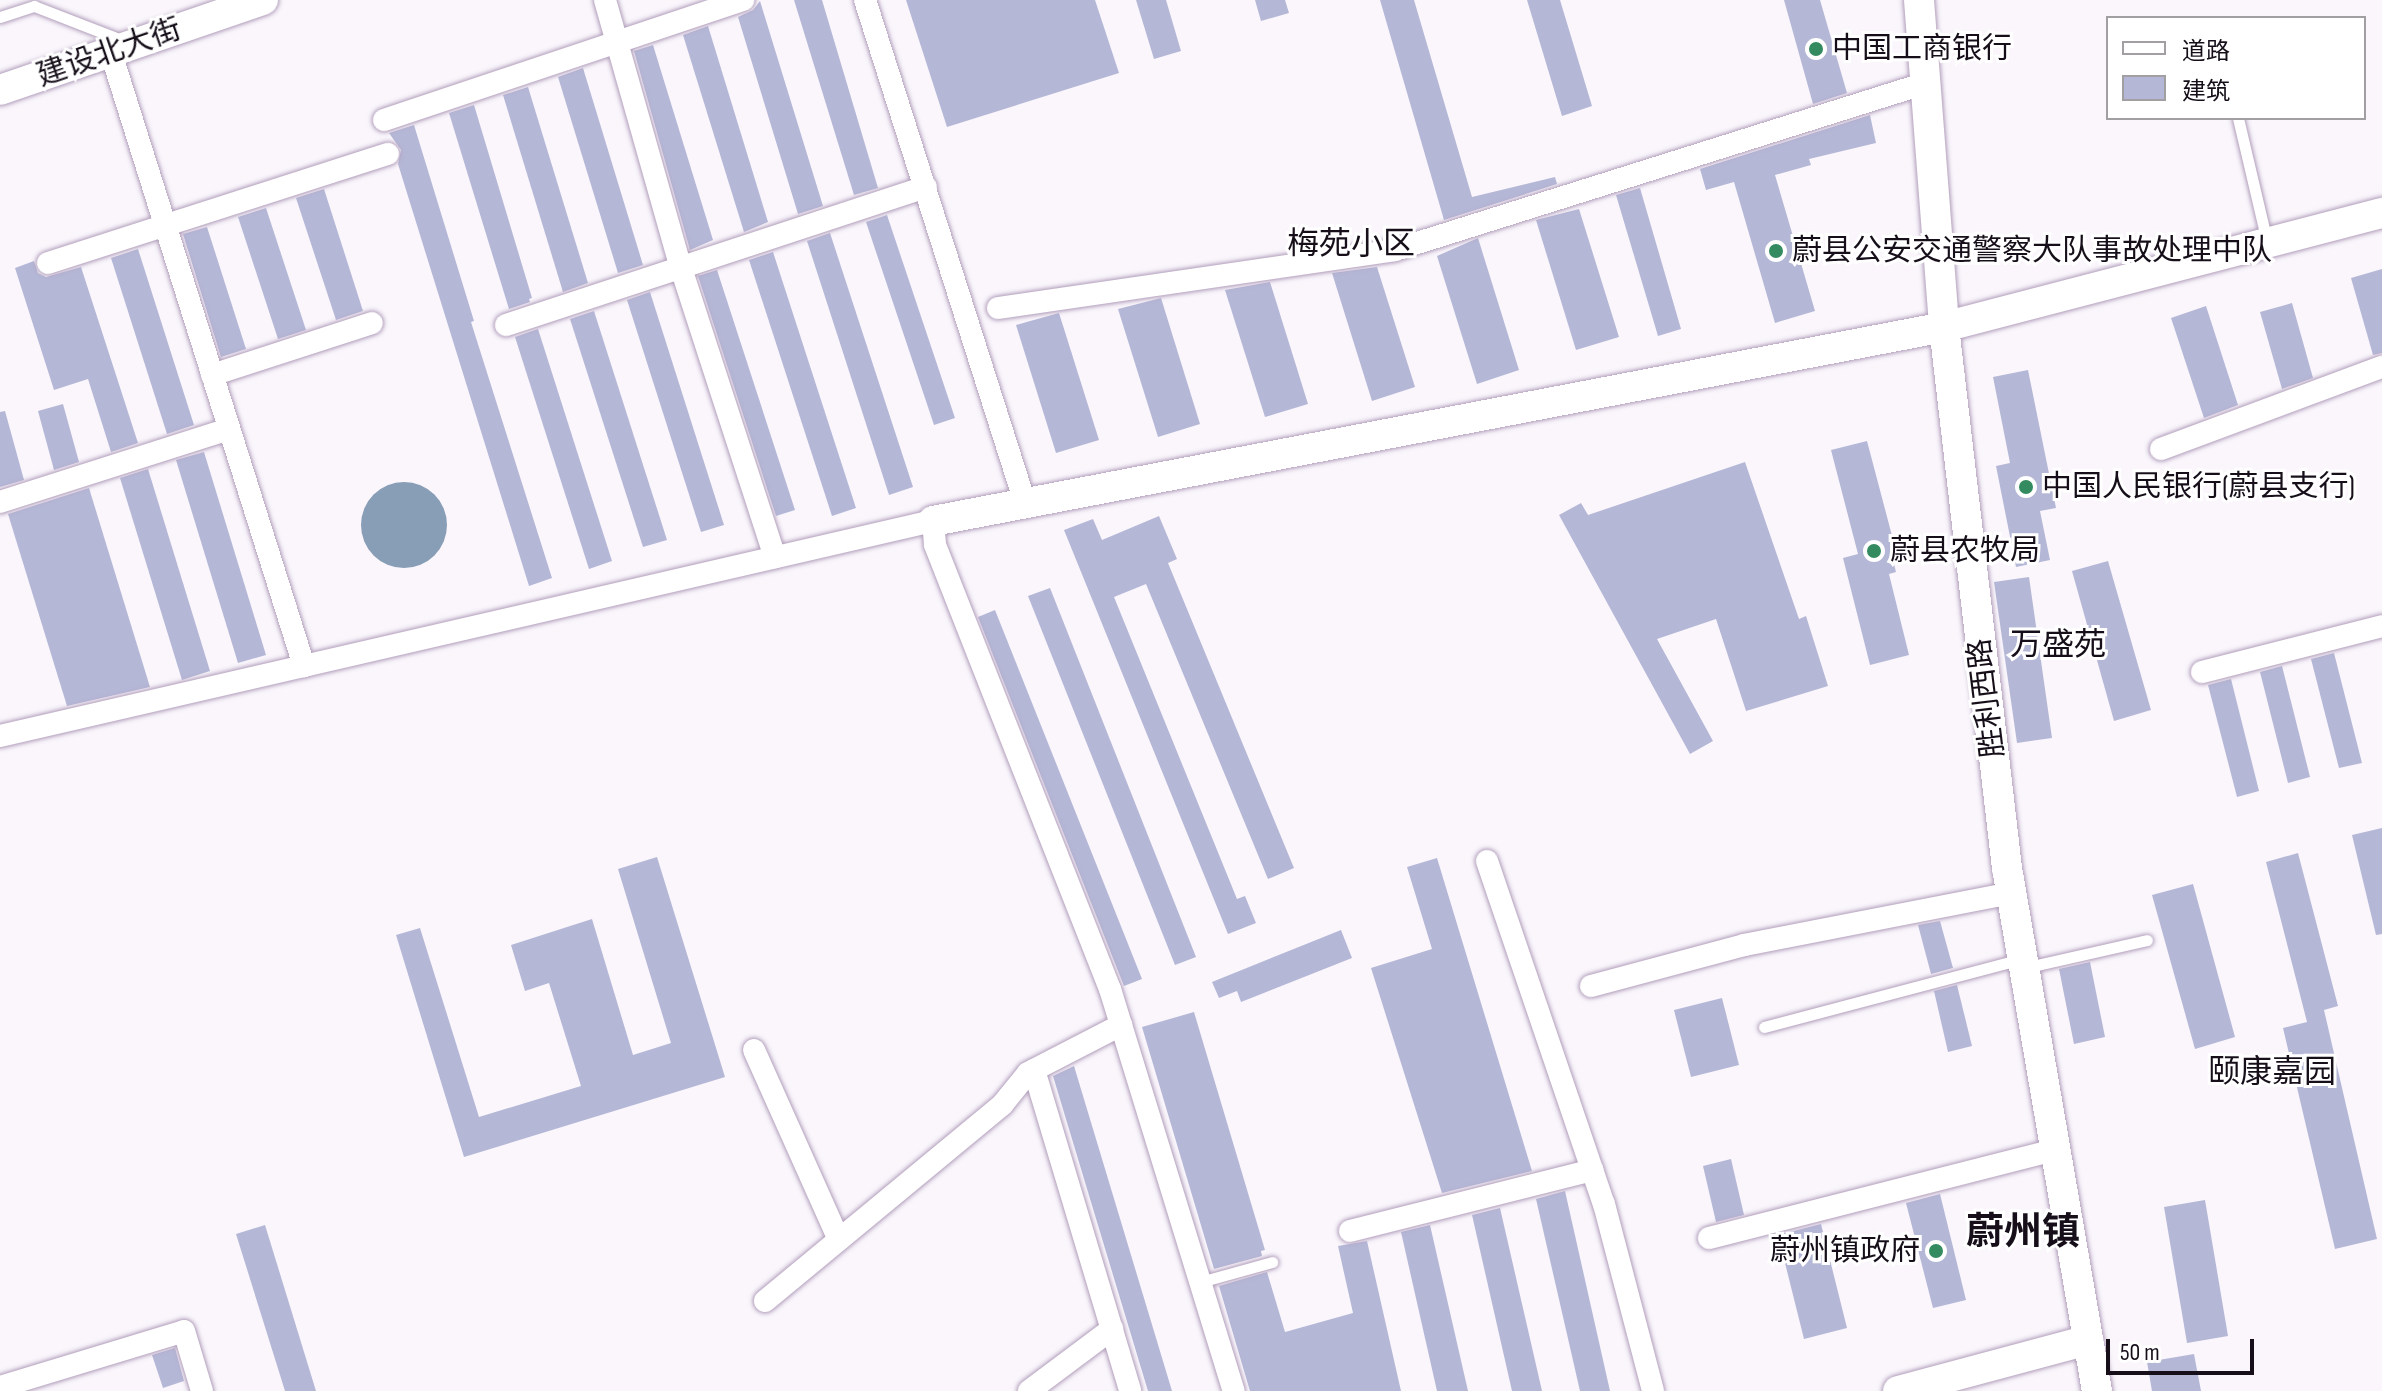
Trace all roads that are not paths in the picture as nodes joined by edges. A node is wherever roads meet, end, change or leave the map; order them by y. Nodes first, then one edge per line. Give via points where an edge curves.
1 (263, 0) edge
2 (605, 0) edge
3 (743, 0) edge
4 (865, 0) edge
5 (1919, 0) edge
6 (0, 17) edge
7 (615, 42) junction
8 (123, 49) junction
9 (1926, 83) junction
10 (0, 90) edge
11 (384, 120) dead end
12 (2238, 120) edge
13 (388, 154) dead end
14 (926, 187) junction
15 (2382, 213) edge
16 (165, 226) junction
17 (2267, 243) junction
18 (48, 263) dead end
19 (681, 268) junction
20 (998, 308) dead end
21 (372, 323) dead end
22 (506, 325) dead end
23 (1944, 327) junction
24 (2382, 367) edge
25 (212, 375) junction
26 (229, 429) junction
27 (2161, 449) dead end
28 (0, 502) edge
29 (1025, 503) junction
30 (933, 521) junction
31 (775, 557) junction
32 (2382, 626) edge
33 (304, 666) junction
34 (2202, 672) dead end
35 (0, 736) edge
36 (1487, 861) dead end
37 (2011, 893) junction
38 (2147, 940) dead end
39 (2023, 963) junction
40 (1591, 986) dead end
41 (1121, 1025) junction
42 (1764, 1027) dead end
43 (754, 1050) dead end
44 (1034, 1070) junction
45 (2055, 1150) junction
46 (1592, 1170) junction
47 (1350, 1231) dead end
48 (1709, 1238) dead end
49 (839, 1240) junction
50 (1272, 1262) dead end
51 (1200, 1282) junction
52 (765, 1301) dead end
53 (1112, 1329) junction
54 (2088, 1340) junction
55 (0, 1387) edge
56 (202, 1391) edge
57 (1029, 1391) edge
58 (1130, 1391) edge
59 (1234, 1391) edge
60 (1653, 1391) edge
61 (1898, 1391) edge
62 (2097, 1391) edge

1 - 8 street, 建设北大街
2 - 7 street
3 - 7 street
4 - 14 street
5 - 9 street, 胜利西路
6 - 8 lane via 34,6
7 - 11 street
7 - 19 street
8 - 10 street, 建设北大街
8 - 16 street
9 - 20 street via 1395,250
9 - 23 street, 胜利西路
12 - 17 lane
13 - 16 street
14 - 19 street
14 - 29 street
15 - 17 street
16 - 18 street
16 - 25 street
17 - 23 street
19 - 22 street
19 - 31 street
21 - 25 street
23 - 29 street
23 - 37 street, 胜利西路
24 - 27 street
25 - 26 street
26 - 28 street
26 - 33 street
29 - 30 street
30 - 31 street
30 - 41 street via 935,545
31 - 33 street
32 - 34 street
33 - 35 street
36 - 46 street
37 - 39 street, 胜利西路
37 - 40 street via 1744,945
38 - 39 lane
39 - 42 lane
39 - 45 street, 胜利西路
41 - 44 street
41 - 51 street
43 - 49 street
44 - 49 street via 1002,1105
44 - 53 street
45 - 48 street
45 - 54 street, 胜利西路
46 - 47 street
46 - 60 street
49 - 52 street
50 - 51 lane
51 - 59 street
53 - 57 street
53 - 58 street
54 - 61 street
54 - 62 street, 胜利西路
55 - 56 street via 184,1331

